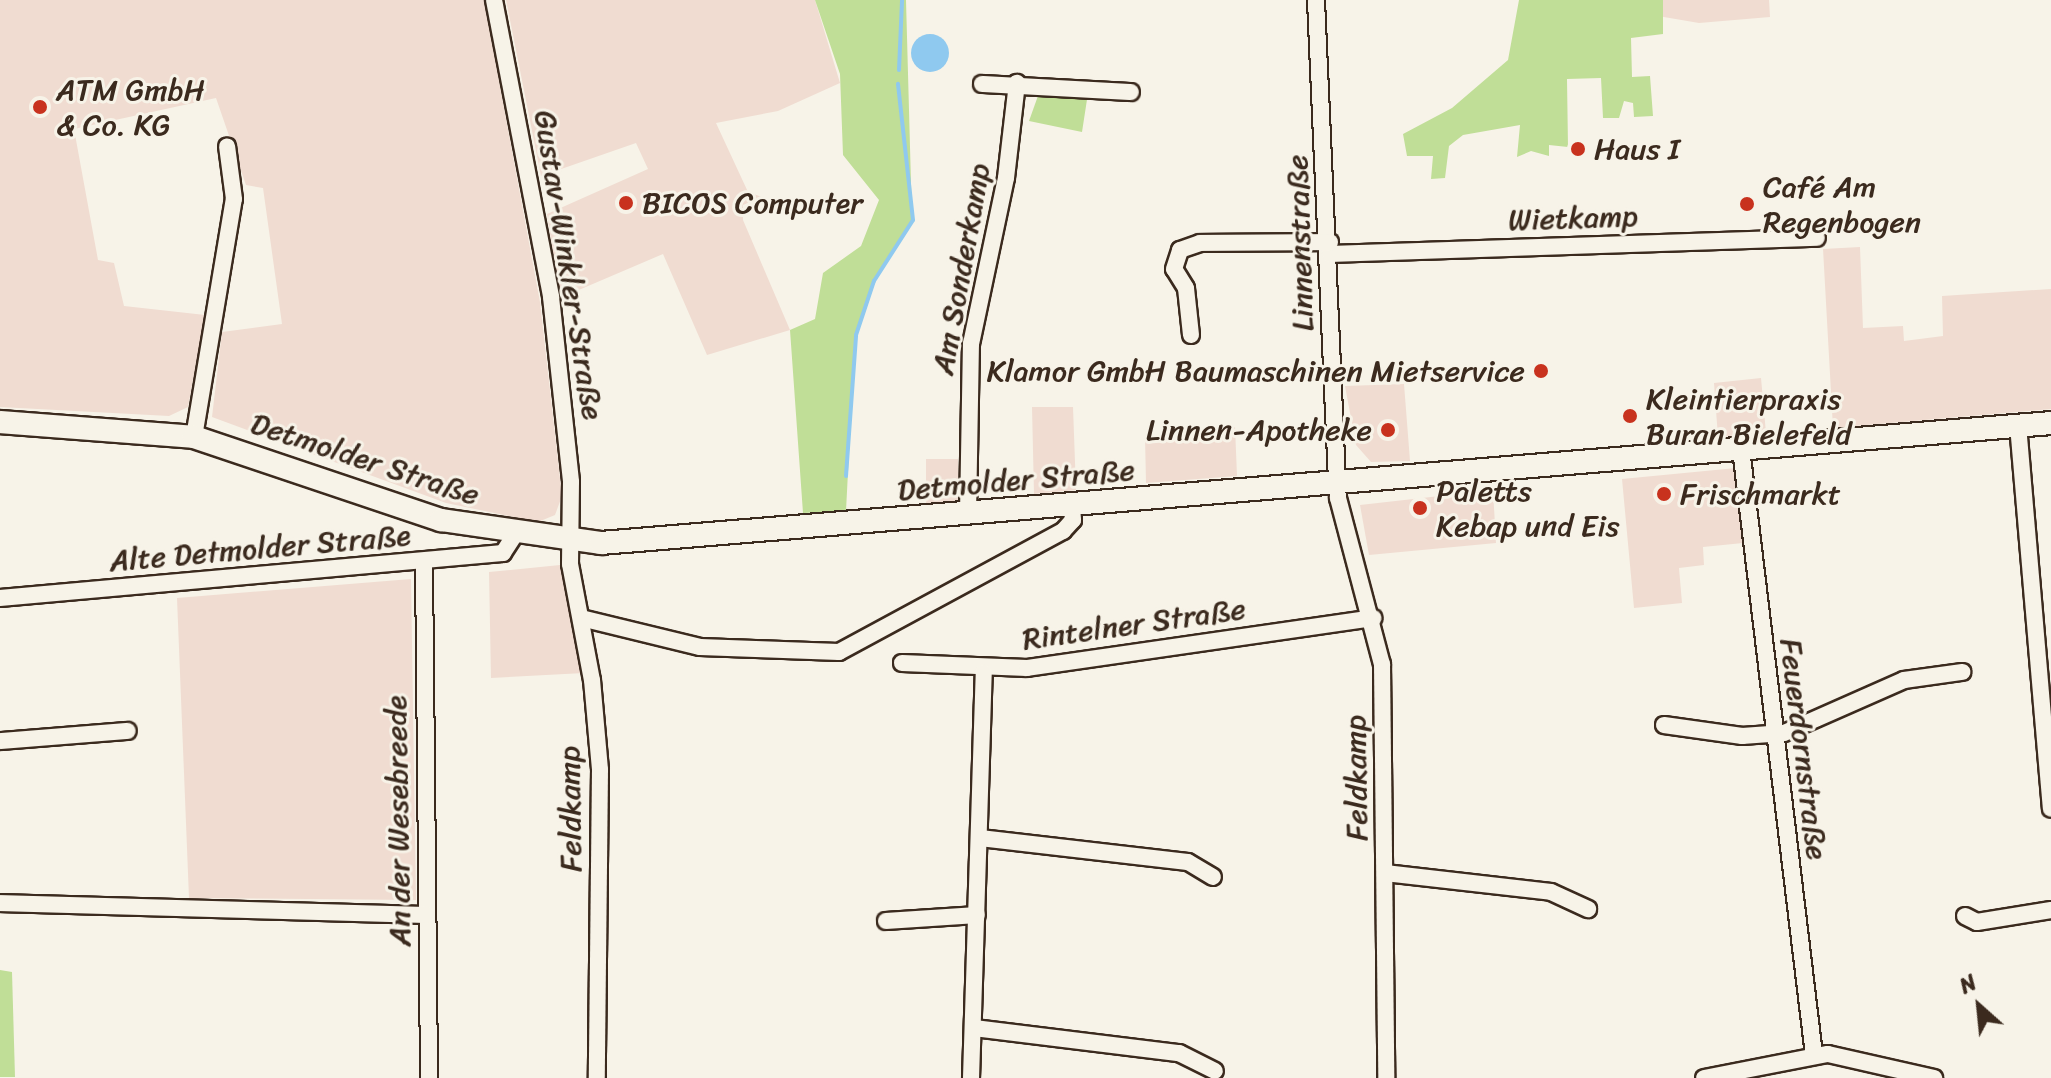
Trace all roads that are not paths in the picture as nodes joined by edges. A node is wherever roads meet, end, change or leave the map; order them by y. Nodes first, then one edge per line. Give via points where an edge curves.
1 (494, 0) edge
2 (1316, 0) edge
3 (1017, 83) junction
4 (982, 84) dead end
5 (1131, 92) dead end
6 (227, 146) dead end
7 (1817, 238) dead end
8 (1330, 248) junction
9 (1191, 335) dead end
10 (0, 422) edge
11 (2051, 423) edge
12 (2018, 425) junction
13 (194, 437) junction
14 (1741, 449) junction
15 (1338, 484) junction
16 (1072, 505) junction
17 (968, 514) junction
18 (514, 536) junction
19 (569, 541) junction
20 (424, 563) junction
21 (0, 598) edge
22 (581, 618) junction
23 (1373, 618) junction
24 (902, 663) dead end
25 (984, 672) junction
26 (1962, 672) dead end
27 (1664, 725) dead end
28 (128, 731) dead end
29 (1774, 734) junction
30 (0, 741) edge
31 (2051, 809) edge
32 (980, 838) junction
33 (1385, 873) junction
34 (1213, 877) dead end
35 (0, 903) edge
36 (1588, 909) dead end
37 (2051, 910) edge
38 (427, 915) junction
39 (977, 915) junction
40 (1965, 916) dead end
41 (886, 921) dead end
42 (974, 1028) junction
43 (1814, 1055) junction
44 (1215, 1071) dead end
45 (429, 1078) edge
46 (597, 1078) edge
47 (971, 1078) edge
48 (1386, 1078) edge
49 (1704, 1078) edge
50 (1934, 1078) edge

1 - 19 street, Gustav-Winkler-Straße via 551,297 571,482
2 - 8 street, Linnenstraße
3 - 4 street
3 - 5 street
3 - 17 street, Am Sonderkamp via 1006,178 971,344
6 - 13 street via 234,199
7 - 8 street, Wietkamp
8 - 9 street, Wietkamp via 1200,243 1180,250 1174,269 1186,288
8 - 15 street, Linnenstraße
10 - 13 street, Detmolder Straße
11 - 12 street, Detmolder Straße
12 - 14 street, Detmolder Straße
12 - 31 street
13 - 18 street, Detmolder Straße via 403,509
14 - 15 street, Detmolder Straße
14 - 29 street, Feuerdornstraße
15 - 16 street, Detmolder Straße
15 - 23 street, Feldkamp
16 - 17 street, Detmolder Straße
16 - 22 street via 1073,520 1063,531 839,652 700,647
17 - 19 street, Detmolder Straße via 646,542
18 - 19 street, Detmolder Straße
18 - 20 street, Alte Detmolder Straße via 503,553
19 - 22 street, Feldkamp
20 - 21 street, Alte Detmolder Straße
20 - 38 street, An der Wesebreede
22 - 46 street, Feldkamp via 600,770
23 - 25 street, Rintelner Straße
23 - 33 street, Feldkamp via 1382,664
24 - 25 street, Rintelner Straße
25 - 32 street
26 - 29 street via 1904,680
27 - 29 street
28 - 30 street
29 - 43 street, Feuerdornstraße
32 - 34 street via 1188,862
32 - 39 street
33 - 36 street via 1551,892
33 - 48 street, Feldkamp
35 - 38 street
37 - 40 street via 1977,922
38 - 45 street, An der Wesebreede
39 - 41 street
39 - 42 street
42 - 44 street via 1179,1053
42 - 47 street
43 - 49 street
43 - 50 street

